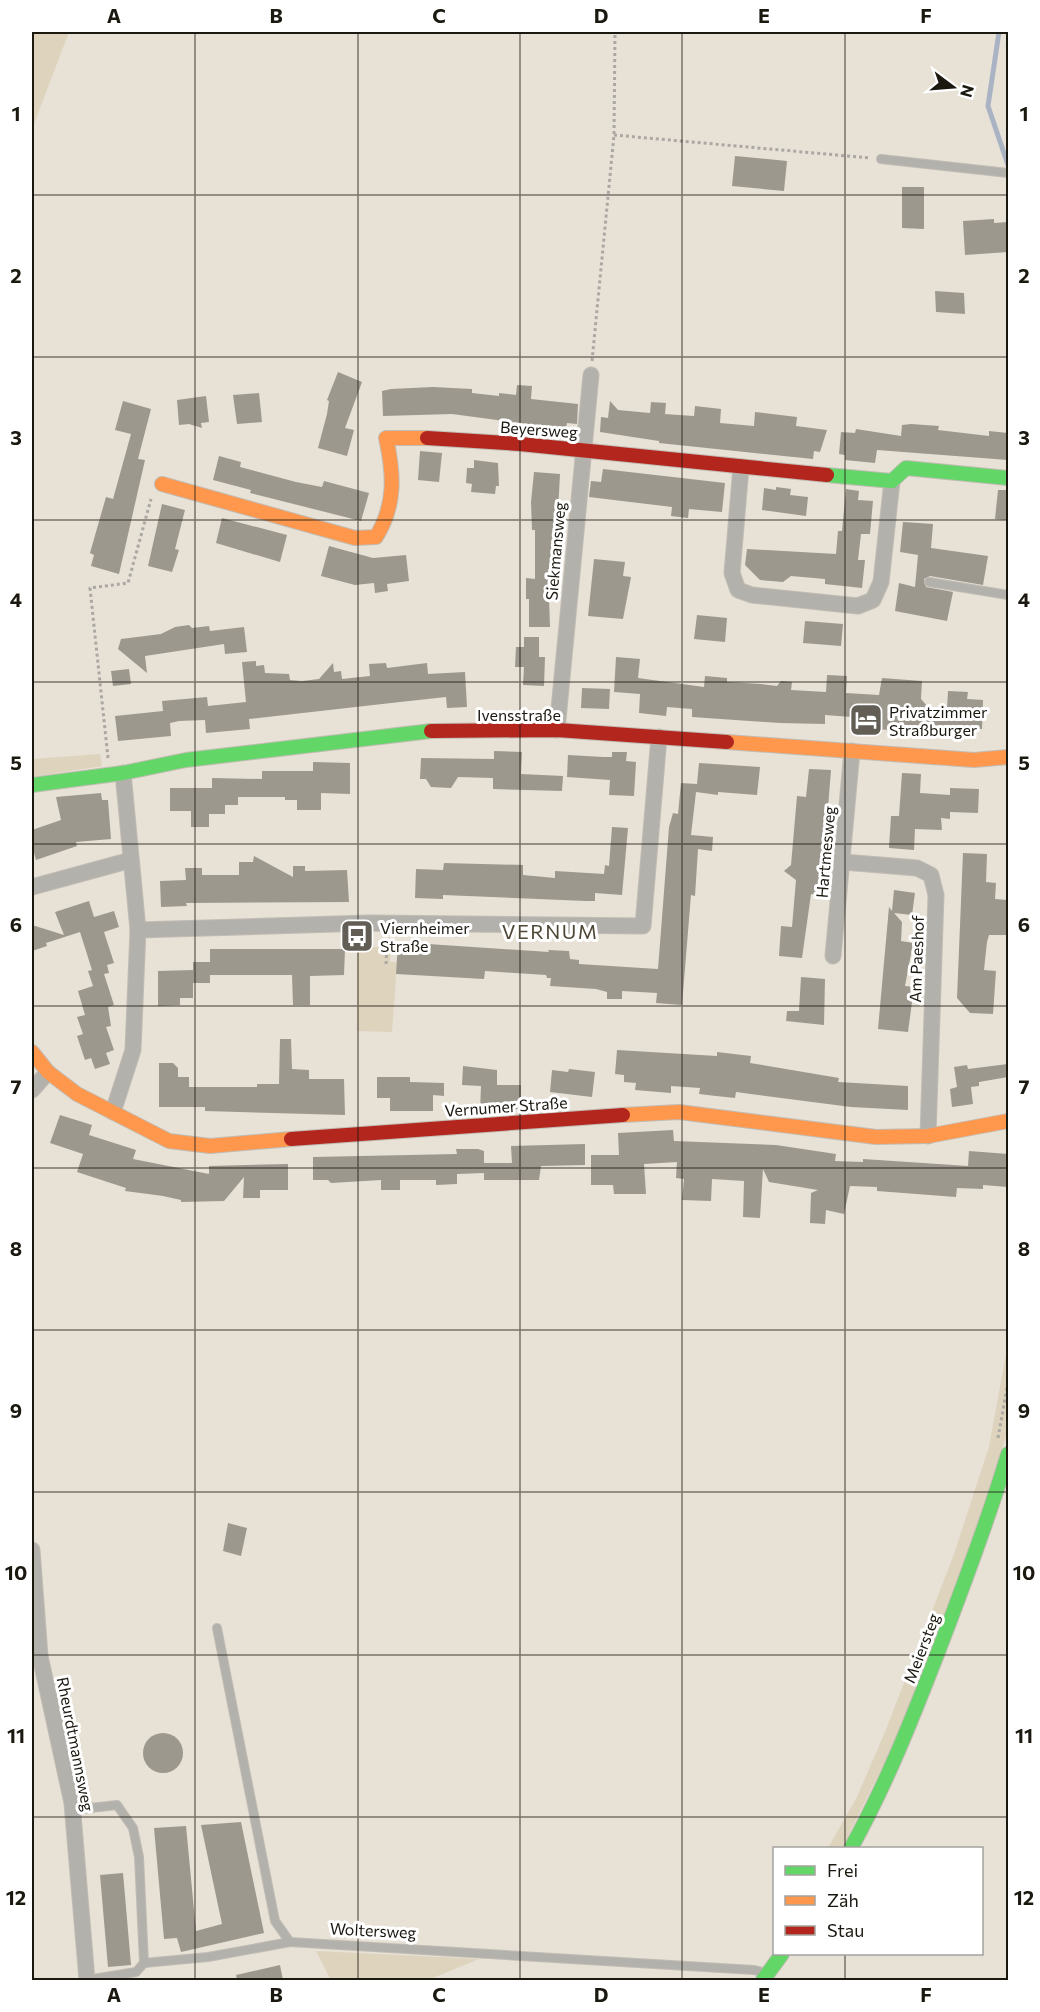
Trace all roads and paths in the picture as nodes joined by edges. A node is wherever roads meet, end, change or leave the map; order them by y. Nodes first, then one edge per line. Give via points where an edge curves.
1 (615, 32) edge
2 (614, 135) junction
3 (881, 159) joint
4 (1008, 173) edge
5 (591, 375) joint
6 (583, 449) junction
7 (741, 467) junction
8 (1008, 478) edge
9 (892, 481) junction
10 (162, 484) joint
11 (929, 582) dead end
12 (1008, 596) edge
13 (557, 730) junction
14 (659, 736) junction
15 (852, 751) junction
16 (1008, 757) edge
17 (116, 774) junction
18 (32, 785) edge
19 (131, 861) junction
20 (843, 862) junction
21 (32, 887) edge
22 (388, 923) junction
23 (138, 930) junction
24 (833, 956) dead end
25 (386, 964) dead end
26 (32, 1052) edge
27 (48, 1072) junction
28 (32, 1090) edge
29 (113, 1112) junction
30 (1008, 1120) edge
31 (928, 1136) junction
32 (1008, 1455) edge
33 (32, 1550) edge
34 (217, 1628) dead end
35 (72, 1810) junction
36 (852, 1847) edge
37 (290, 1942) junction
38 (781, 1955) edge
39 (144, 1963) junction
40 (766, 1977) edge
41 (87, 1980) edge
42 (754, 1980) edge

1 - 2 path
2 - 3 path
2 - 5 path
3 - 4 lane
5 - 6 street, Siekmansweg
6 - 7 street, Beyersweg
6 - 10 street, Beyersweg via 386,438 394,475 387,523 376,537 355,538
6 - 13 street, Siekmansweg
7 - 9 street, Beyersweg
7 - 9 street via 732,573 738,590 752,595 858,606 873,600 881,582
8 - 9 street via 906,468
10 - 17 path via 152,494 128,583 90,588
11 - 12 lane
13 - 14 street, Ivensstraße
13 - 17 street, Ivensstraße via 424,731 186,759
14 - 15 street, Ivensstraße
14 - 22 street via 643,926
15 - 16 street, Ivensstraße via 974,760
15 - 20 street, Hartmesweg
17 - 18 street, Ivensstraße
17 - 19 street
19 - 21 street
19 - 23 street
20 - 24 street, Hartmesweg
20 - 31 street, Am Paeshof via 917,868 931,875 936,895
22 - 23 street
22 - 25 path
23 - 29 street via 133,1050
26 - 27 street, Vernumer Straße
27 - 28 street
27 - 29 street, Vernumer Straße via 77,1094
29 - 31 street, Vernumer Straße via 170,1141 210,1146 679,1112 858,1136
30 - 31 street, Vernumer Straße
32 - 36 street, Meiersteg via 974,1559 907,1732 872,1813
33 - 35 street, Rheurdtmannsweg via 40,1656
34 - 37 lane via 275,1921
35 - 39 lane via 117,1805 133,1827
35 - 41 street, Rheurdtmannsweg
37 - 39 lane, Woltersweg via 208,1957
37 - 40 lane, Woltersweg via 754,1970
38 - 40 street
39 - 41 lane, Woltersweg via 136,1972
40 - 42 street

